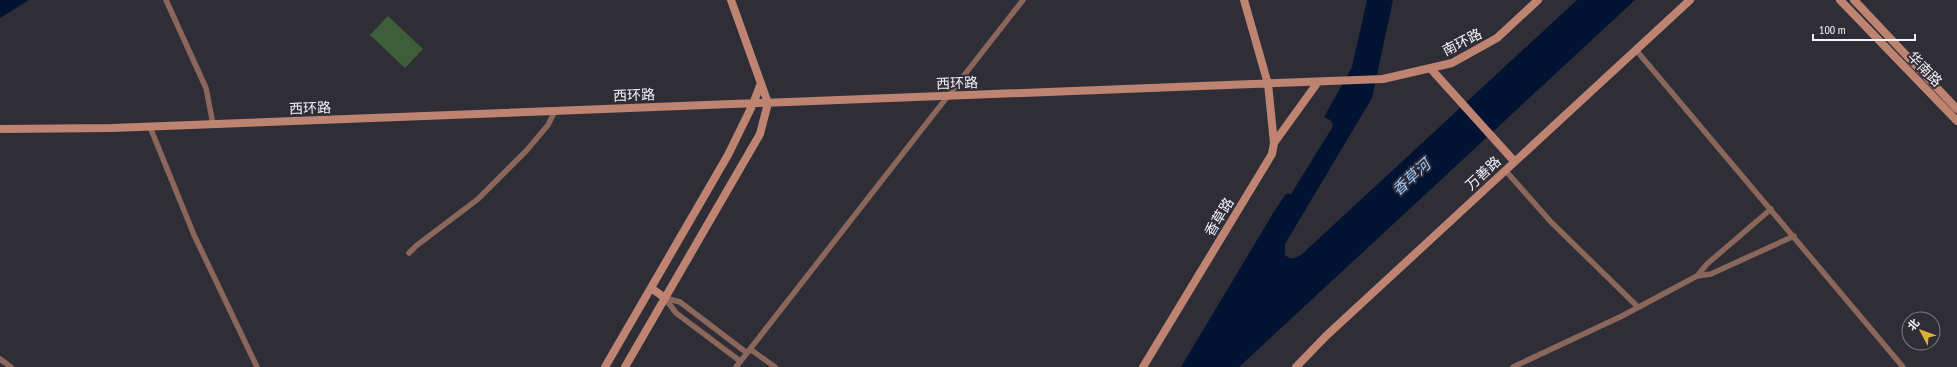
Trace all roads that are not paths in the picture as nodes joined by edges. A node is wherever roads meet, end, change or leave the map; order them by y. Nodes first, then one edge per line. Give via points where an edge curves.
1 (166, 0) edge
2 (731, 0) edge
3 (1023, 0) edge
4 (1244, 0) edge
5 (1538, 0) edge
6 (1690, 0) edge
7 (1840, 0) edge
8 (1854, 0) edge
9 (1636, 50) junction
10 (1431, 69) junction
11 (1318, 82) junction
12 (761, 83) junction
13 (1268, 84) junction
14 (948, 96) junction
15 (768, 103) junction
16 (754, 104) junction
17 (1957, 109) edge
18 (555, 111) junction
19 (1957, 121) edge
20 (213, 124) junction
21 (150, 127) junction
22 (0, 129) edge
23 (1274, 143) junction
24 (1514, 161) junction
25 (1505, 170) junction
26 (1771, 209) junction
27 (1794, 236) junction
28 (409, 253) dead end
29 (1697, 276) junction
30 (651, 288) junction
31 (665, 298) junction
32 (1638, 307) junction
33 (749, 351) junction
34 (0, 360) edge
35 (740, 361) junction
36 (9, 366) edge
37 (257, 367) edge
38 (605, 367) edge
39 (625, 367) edge
40 (736, 367) edge
41 (775, 367) edge
42 (1143, 367) edge
43 (1296, 367) edge
44 (1513, 367) edge
45 (1903, 367) edge

1 - 20 street via 206,88
2 - 12 street
3 - 14 street
4 - 13 street
5 - 10 street, 南环路 via 1497,38 1452,63
6 - 9 street, 万善路
7 - 19 street, 华南路
8 - 17 street, 华南路
9 - 24 street, 万善路
9 - 26 street
10 - 11 street, 南环路 via 1383,79
10 - 24 street
11 - 13 street
11 - 23 street, 香草路
12 - 15 street
12 - 16 street
13 - 14 street, 西环路
13 - 23 street
14 - 15 street, 西环路
14 - 33 street
15 - 16 street, 西环路
15 - 31 street via 760,134
16 - 18 street, 西环路
16 - 30 street via 728,156
18 - 20 street, 西环路
18 - 28 street via 548,125 527,150 478,199
20 - 21 street, 西环路
21 - 22 street, 西环路
21 - 37 street via 194,235
23 - 42 street, 香草路 via 1272,154
24 - 25 street, 万善路
25 - 32 street via 1551,222
25 - 43 street, 万善路
26 - 27 street
26 - 29 street via 1710,261
27 - 29 street via 1711,274
27 - 45 street
29 - 32 street
30 - 31 street
30 - 38 street
31 - 33 street via 680,302
31 - 35 street via 676,313
31 - 39 street
32 - 44 street
33 - 35 street
33 - 41 street
34 - 36 street
35 - 40 street

